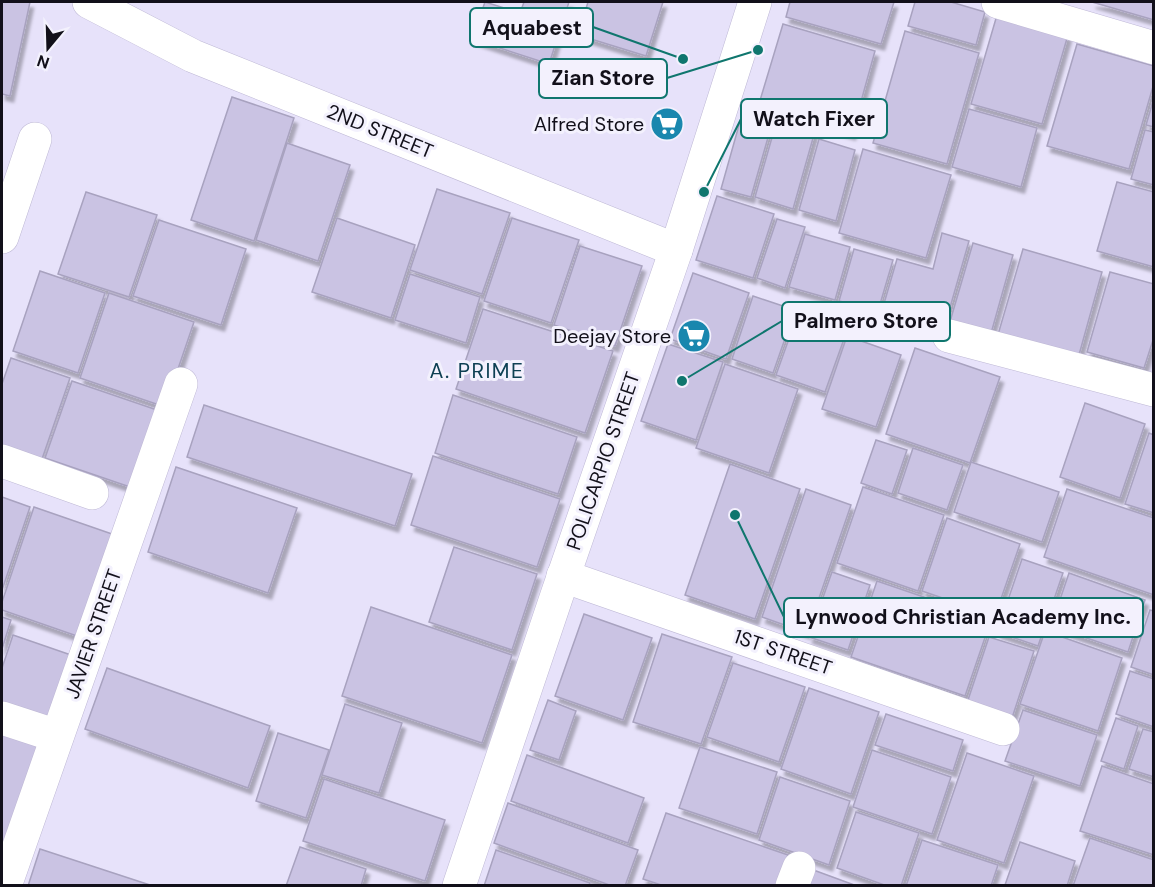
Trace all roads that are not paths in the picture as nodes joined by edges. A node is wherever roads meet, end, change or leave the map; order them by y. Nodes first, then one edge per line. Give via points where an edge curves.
1 (89, 2) edge
2 (755, 2) edge
3 (998, 2) edge
4 (1154, 48) edge
5 (35, 139) dead end
6 (2, 237) edge
7 (676, 250) junction
8 (949, 336) dead end
9 (181, 384) dead end
10 (1154, 390) edge
11 (2, 461) edge
12 (92, 493) dead end
13 (563, 576) junction
14 (2, 718) edge
15 (1003, 729) dead end
16 (57, 736) junction
17 (6, 873) edge
18 (459, 885) edge

1 - 7 street, 2ND STREET via 193,56
2 - 7 street, POLICARPIO STREET
3 - 4 street
5 - 6 street
7 - 13 street, POLICARPIO STREET
8 - 10 street
9 - 16 street, JAVIER STREET
11 - 12 street
13 - 15 street, 1ST STREET
13 - 18 street, POLICARPIO STREET
14 - 16 street
16 - 17 street, JAVIER STREET

